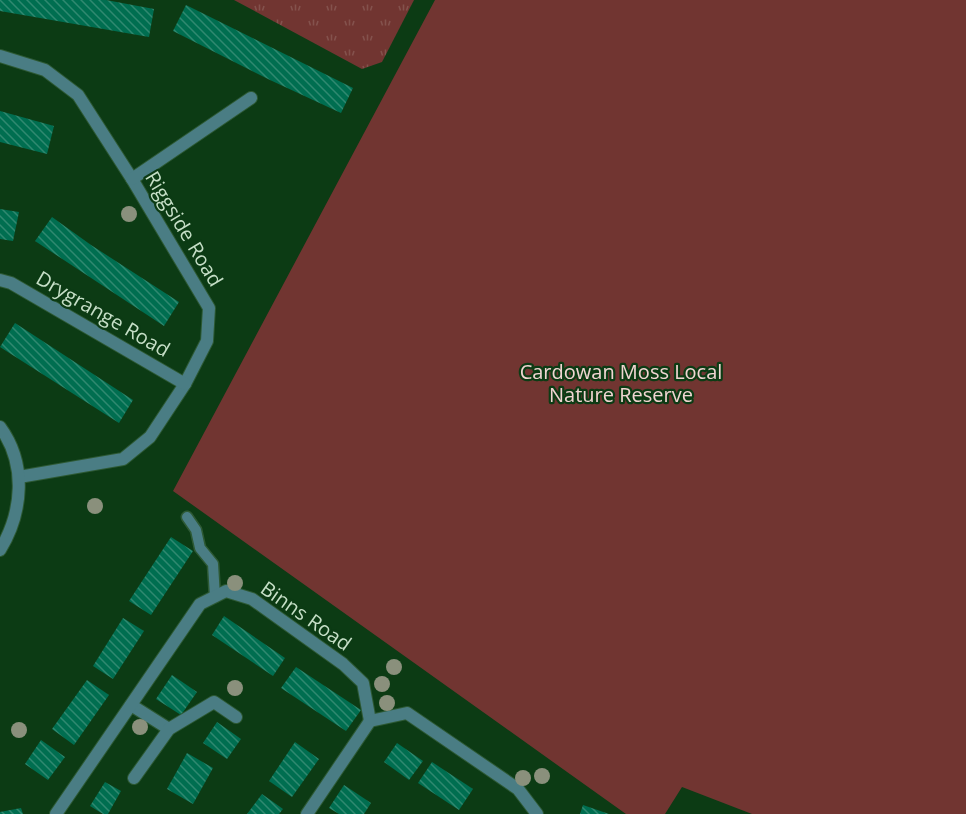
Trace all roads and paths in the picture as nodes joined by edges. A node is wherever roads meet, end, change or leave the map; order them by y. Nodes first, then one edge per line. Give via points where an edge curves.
1 (0, 56) edge
2 (251, 98) dead end
3 (132, 179) junction
4 (0, 280) edge
5 (185, 384) junction
6 (0, 427) edge
7 (19, 477) junction
8 (187, 518) dead end
9 (0, 549) edge
10 (214, 597) junction
11 (131, 705) junction
12 (236, 717) dead end
13 (370, 721) junction
14 (170, 729) junction
15 (134, 778) dead end
16 (56, 814) edge
17 (307, 814) edge
18 (537, 814) edge

1 - 3 street, Riggside Road via 45,70 78,94
2 - 3 street
3 - 5 street, Riggside Road via 209,308 207,341
4 - 5 street, Drygrange Road
5 - 7 street, Riggside Road via 150,437 123,459
6 - 7 street via 15,452
7 - 9 street via 13,524
8 - 10 lane via 196,530 200,548 213,564
10 - 11 street via 200,604
10 - 13 street, Binns Road via 226,591 252,598 343,664 363,683
11 - 14 street
11 - 16 street
12 - 14 street via 214,702
13 - 17 street
13 - 18 street via 407,712 518,789
14 - 15 street

